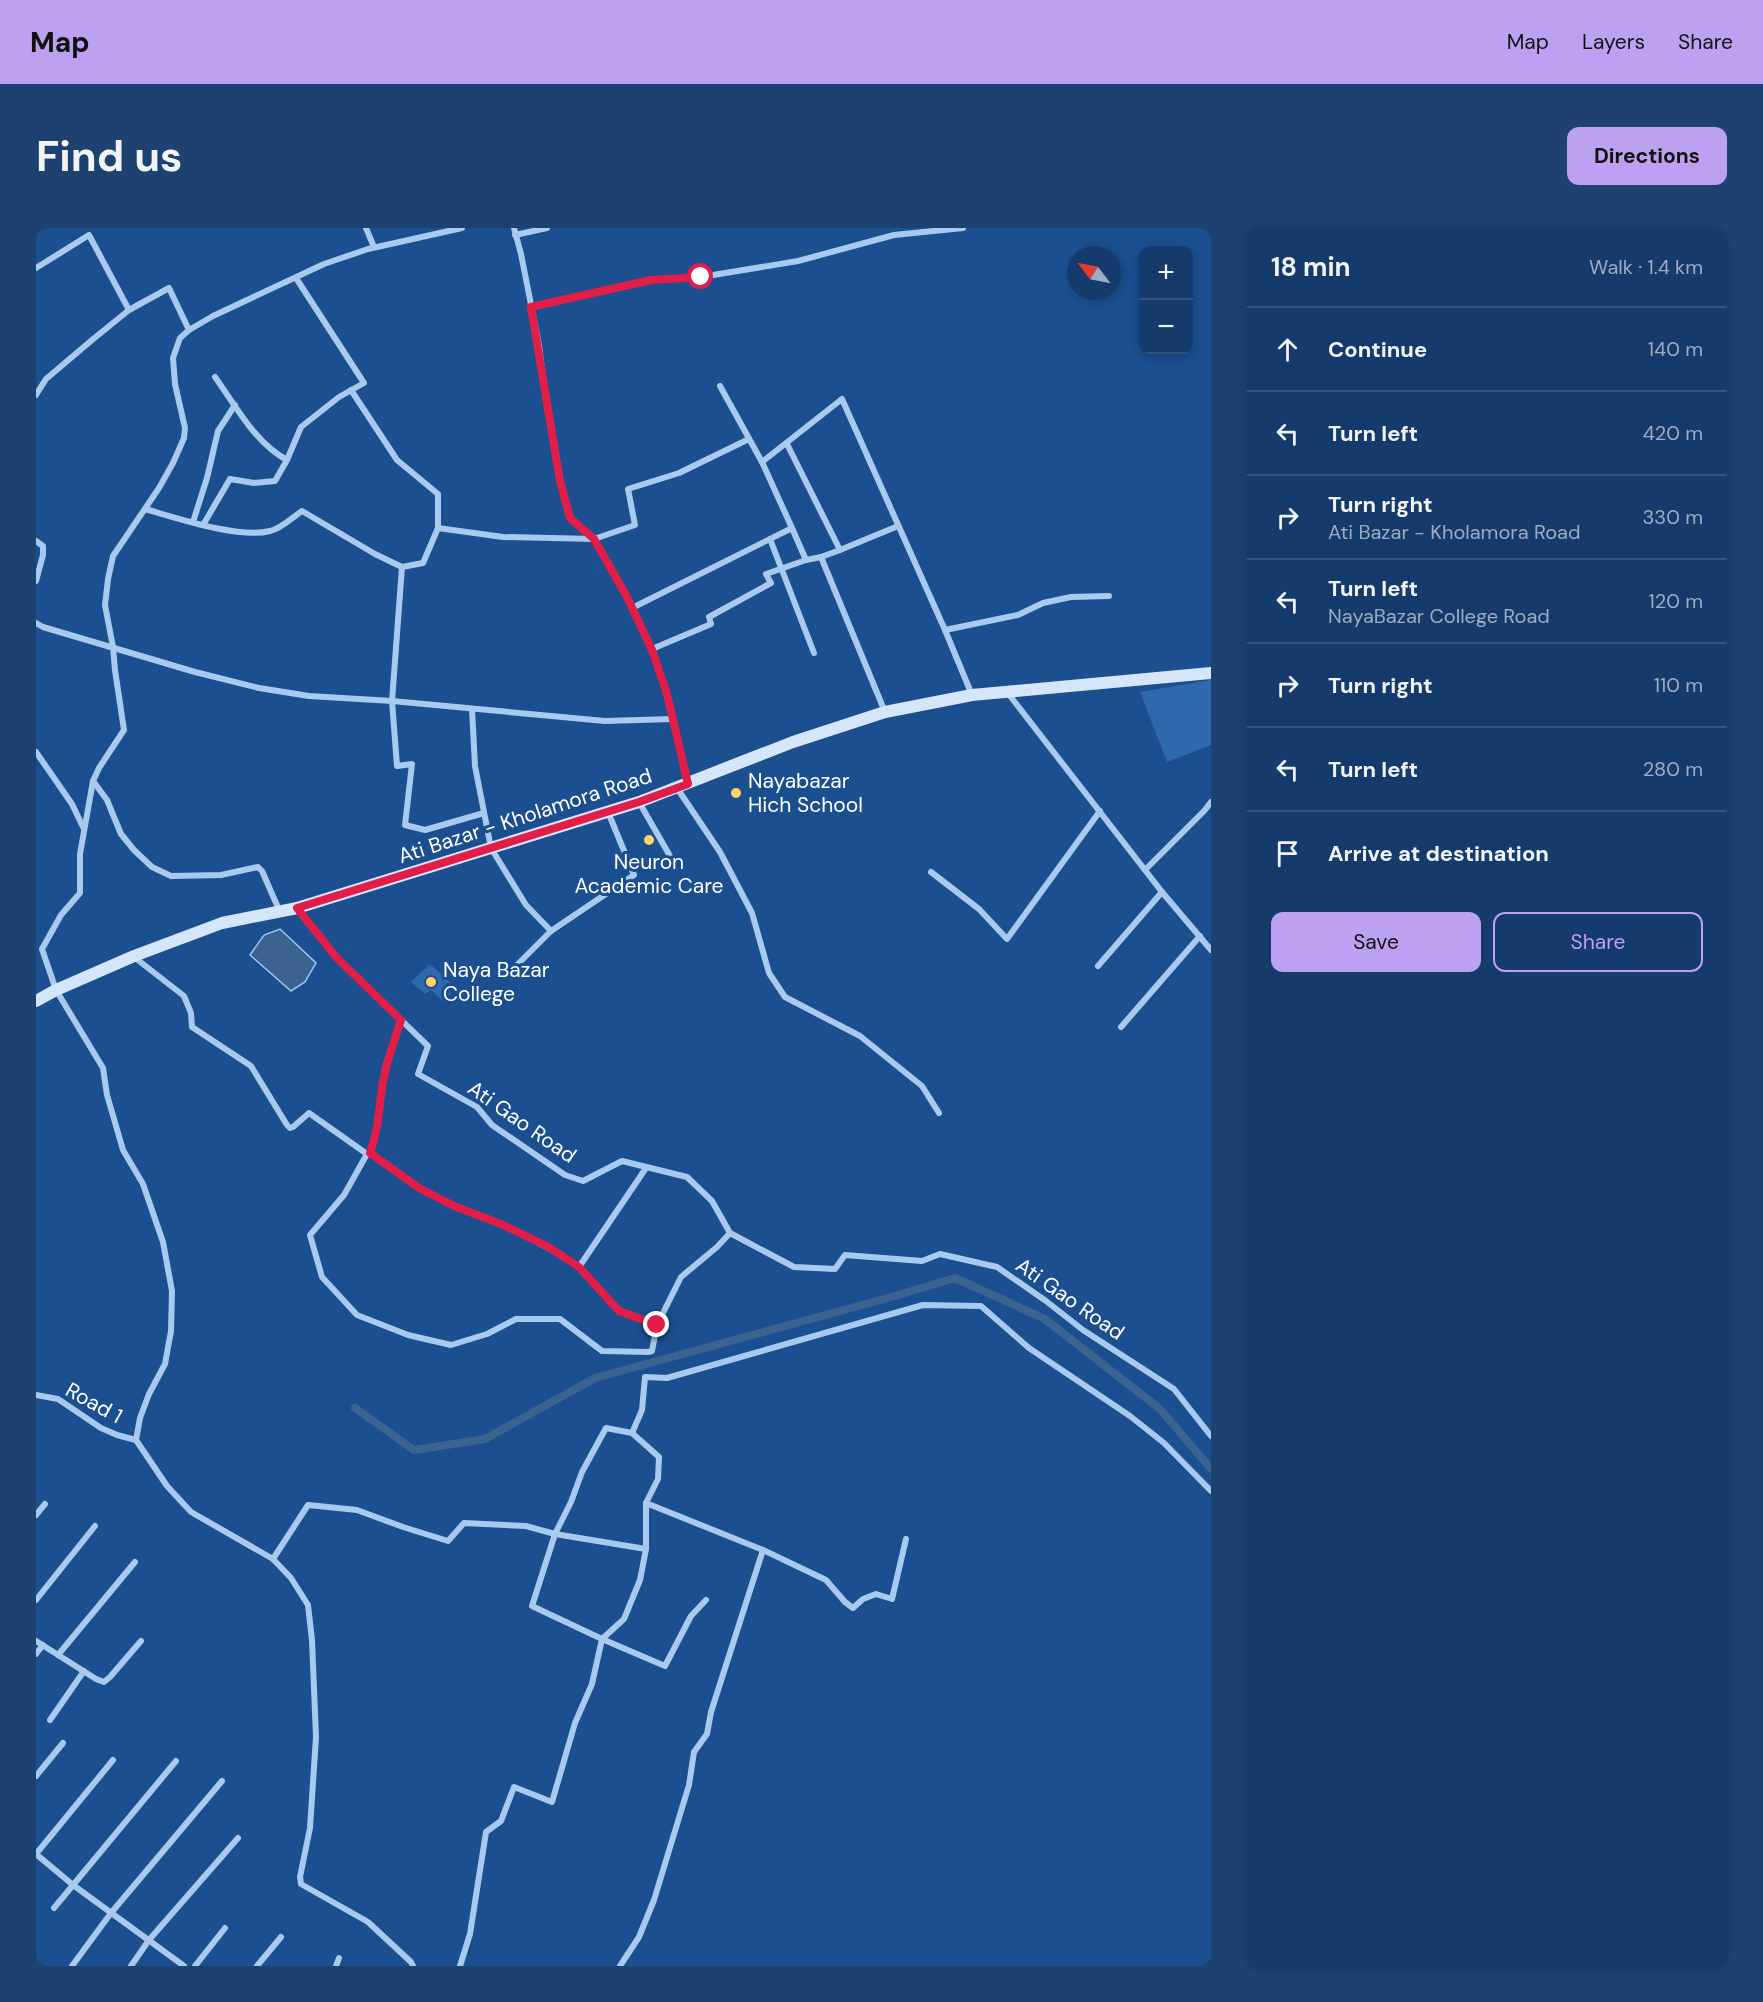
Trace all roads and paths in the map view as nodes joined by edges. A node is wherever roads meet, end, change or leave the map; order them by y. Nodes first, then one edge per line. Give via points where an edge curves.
1 (366, 228) edge
2 (462, 228) edge
3 (547, 228) edge
4 (963, 228) edge
5 (514, 231) edge
6 (374, 247) junction
7 (36, 268) edge
8 (296, 278) junction
9 (531, 307) junction
10 (129, 310) junction
11 (189, 330) junction
12 (215, 377) dead end
13 (720, 386) dead end
14 (351, 390) junction
15 (36, 395) edge
16 (235, 405) junction
17 (749, 439) junction
18 (787, 444) junction
19 (287, 460) junction
20 (762, 462) junction
21 (145, 509) junction
22 (193, 522) junction
23 (203, 525) junction
24 (898, 526) junction
25 (438, 528) junction
26 (792, 528) junction
27 (594, 539) junction
28 (770, 539) junction
29 (36, 541) edge
30 (840, 550) junction
31 (821, 556) junction
32 (806, 560) junction
33 (402, 567) junction
34 (780, 568) junction
35 (36, 581) edge
36 (1109, 596) dead end
37 (632, 608) junction
38 (36, 623) edge
39 (945, 630) junction
40 (113, 647) junction
41 (652, 650) junction
42 (814, 653) dead end
43 (1211, 673) edge
44 (1007, 692) junction
45 (972, 695) junction
46 (392, 700) junction
47 (472, 709) junction
48 (885, 712) junction
49 (672, 720) junction
50 (36, 752) edge
51 (93, 781) junction
52 (682, 786) junction
53 (639, 802) junction
54 (1211, 802) edge
55 (1100, 811) junction
56 (608, 812) junction
57 (484, 813) junction
58 (83, 828) junction
59 (491, 848) junction
60 (670, 856) dead end
61 (1145, 870) junction
62 (931, 872) dead end
63 (1162, 892) junction
64 (297, 908) junction
65 (280, 912) junction
66 (551, 931) junction
67 (1200, 936) junction
68 (39, 947) edge
69 (1211, 950) edge
70 (134, 956) junction
71 (1098, 966) dead end
72 (512, 969) dead end
73 (56, 990) junction
74 (36, 1001) edge
75 (401, 1020) junction
76 (1121, 1027) dead end
77 (939, 1113) dead end
78 (369, 1153) junction
79 (646, 1168) junction
80 (730, 1233) junction
81 (579, 1267) junction
82 (657, 1325) junction
83 (36, 1395) edge
84 (632, 1433) junction
85 (1211, 1436) edge
86 (136, 1440) junction
87 (1211, 1491) edge
88 (646, 1503) junction
89 (45, 1504) dead end
90 (36, 1515) edge
91 (95, 1526) dead end
92 (555, 1533) junction
93 (906, 1539) dead end
94 (646, 1549) junction
95 (763, 1550) junction
96 (273, 1559) junction
97 (135, 1562) dead end
98 (36, 1600) edge
99 (706, 1600) dead end
100 (602, 1639) junction
101 (36, 1641) edge
102 (141, 1641) dead end
103 (43, 1645) junction
104 (36, 1654) edge
105 (58, 1655) junction
106 (84, 1671) junction
107 (50, 1720) dead end
108 (63, 1743) dead end
109 (113, 1760) dead end
110 (176, 1761) dead end
111 (36, 1776) edge
112 (222, 1781) dead end
113 (238, 1838) dead end
114 (36, 1854) edge
115 (73, 1885) junction
116 (54, 1908) dead end
117 (111, 1913) junction
118 (225, 1928) dead end
119 (281, 1937) dead end
120 (149, 1941) junction
121 (339, 1958) dead end
122 (72, 1966) edge
123 (131, 1966) edge
124 (184, 1966) edge
125 (195, 1966) edge
126 (257, 1966) edge
127 (336, 1966) edge
128 (413, 1966) edge
129 (460, 1966) edge
130 (620, 1966) edge

1 - 6 street
2 - 6 street
3 - 5 street
4 - 9 street via 894,235 798,261 701,277 651,280
5 - 9 street
6 - 8 street
7 - 10 street via 88,235
8 - 11 street
8 - 14 street via 364,382
9 - 27 street via 560,481 570,518
10 - 11 street via 169,288
10 - 15 street via 46,379
11 - 21 street via 180,339 173,358 184,438
12 - 16 street
13 - 17 street
14 - 19 street via 301,427
14 - 25 street via 398,460 438,494
16 - 19 street via 273,452
16 - 22 street via 218,430
17 - 20 street
17 - 27 street via 679,473 628,489 634,525
18 - 20 street
18 - 24 street via 842,399
18 - 30 street
19 - 23 street via 274,481 254,483 230,478
20 - 26 street
21 - 22 street
21 - 40 street via 113,556 105,605
22 - 23 street
23 - 33 street via 241,532 272,531 302,511
24 - 30 street
24 - 39 street
25 - 27 street via 502,537
25 - 33 street via 423,563
26 - 28 street
26 - 32 street
27 - 37 street
28 - 34 street
28 - 37 street
29 - 35 street via 43,546
30 - 31 street
31 - 32 street
31 - 48 street
32 - 34 street
33 - 46 street
34 - 41 street via 766,574 771,583 709,617 711,624
34 - 42 street
36 - 39 street via 1071,597 1043,603 1018,615
37 - 41 street
38 - 40 street
39 - 45 street
40 - 46 street via 259,688 309,696
40 - 51 street via 124,730
41 - 49 street
43 - 44 main road, Ati Bazar - Kholamora Road
44 - 45 main road, Ati Bazar - Kholamora Road
44 - 55 street
45 - 48 main road, Ati Bazar - Kholamora Road
46 - 47 street
46 - 57 street via 397,766 412,764 405,825 425,830
47 - 49 street via 605,722
47 - 57 street via 475,766
48 - 52 main road, Ati Bazar - Kholamora Road via 793,742
49 - 52 street
50 - 58 street via 72,804
51 - 58 street
51 - 65 street via 108,800 122,834 152,867 171,876 221,875 258,867
52 - 53 main road, Ati Bazar - Kholamora Road
52 - 77 street via 752,913 770,973 785,997 860,1036 922,1086
53 - 56 main road, Ati Bazar - Kholamora Road
53 - 60 street
54 - 61 street
55 - 61 street
55 - 62 street via 1006,939 979,909
56 - 59 main road, Ati Bazar - Kholamora Road
56 - 66 street via 634,875
57 - 59 street
58 - 68 street via 80,893
59 - 64 main road, Ati Bazar - Kholamora Road
59 - 66 street via 526,905
61 - 63 street
63 - 67 street
63 - 71 street
64 - 65 main road, Ati Bazar - Kholamora Road
64 - 75 street via 336,957
65 - 70 main road, Ati Bazar - Kholamora Road via 222,923
66 - 72 street
67 - 69 street
67 - 76 street
68 - 73 street
70 - 73 main road, Ati Bazar - Kholamora Road
70 - 78 street via 184,996 192,1027 251,1066 290,1128 309,1113
73 - 74 main road, Ati Bazar - Kholamora Road
73 - 86 street via 103,1068 123,1150 143,1184 163,1242 172,1291 165,1364 148,1394
75 - 78 street via 386,1068 381,1111
75 - 79 street, Ati Gao Road via 428,1046 418,1074 477,1107 492,1125 565,1175 583,1181 622,1161
78 - 81 street via 419,1188 547,1246
78 - 82 street via 344,1195 310,1235 322,1277 357,1315 408,1335 451,1345 487,1334 516,1319 560,1319 602,1351 652,1351
79 - 80 street, Ati Gao Road via 687,1177 712,1201
79 - 81 street
80 - 82 street via 681,1277
80 - 85 street, Ati Gao Road via 794,1267 835,1269 845,1255 922,1261 940,1254 997,1268 1174,1389
81 - 82 street via 619,1311
83 - 86 street, Road 1 via 58,1399 101,1428
84 - 87 street via 642,1410 645,1377 667,1378 923,1305 981,1306 1029,1348 1164,1443
84 - 88 street via 659,1457 658,1479
84 - 92 street via 606,1428
86 - 96 street via 190,1512
88 - 94 street
88 - 95 street
89 - 90 street
91 - 98 street
92 - 94 street
92 - 96 street via 526,1526 464,1523 448,1541 357,1510 308,1505
92 - 100 street via 532,1606
93 - 95 street via 892,1599 876,1594 853,1608 826,1580
94 - 100 street via 624,1619
95 - 130 street via 707,1734 693,1752 689,1785 654,1900 639,1937
96 - 128 street via 308,1605 312,1640 316,1737 310,1828 301,1884 368,1922
97 - 105 street
99 - 100 street via 691,1616 664,1666
100 - 129 street via 592,1684 552,1802 514,1787 501,1821 486,1832 470,1934
101 - 103 street
102 - 106 street via 104,1682
103 - 104 street
103 - 105 street
105 - 106 street
106 - 107 street
108 - 111 street
109 - 114 street
110 - 115 street
112 - 117 street
113 - 120 street
114 - 115 street
115 - 116 street
115 - 117 street
117 - 120 street
117 - 122 street
118 - 125 street
119 - 126 street
120 - 123 street
120 - 124 street
121 - 127 street

